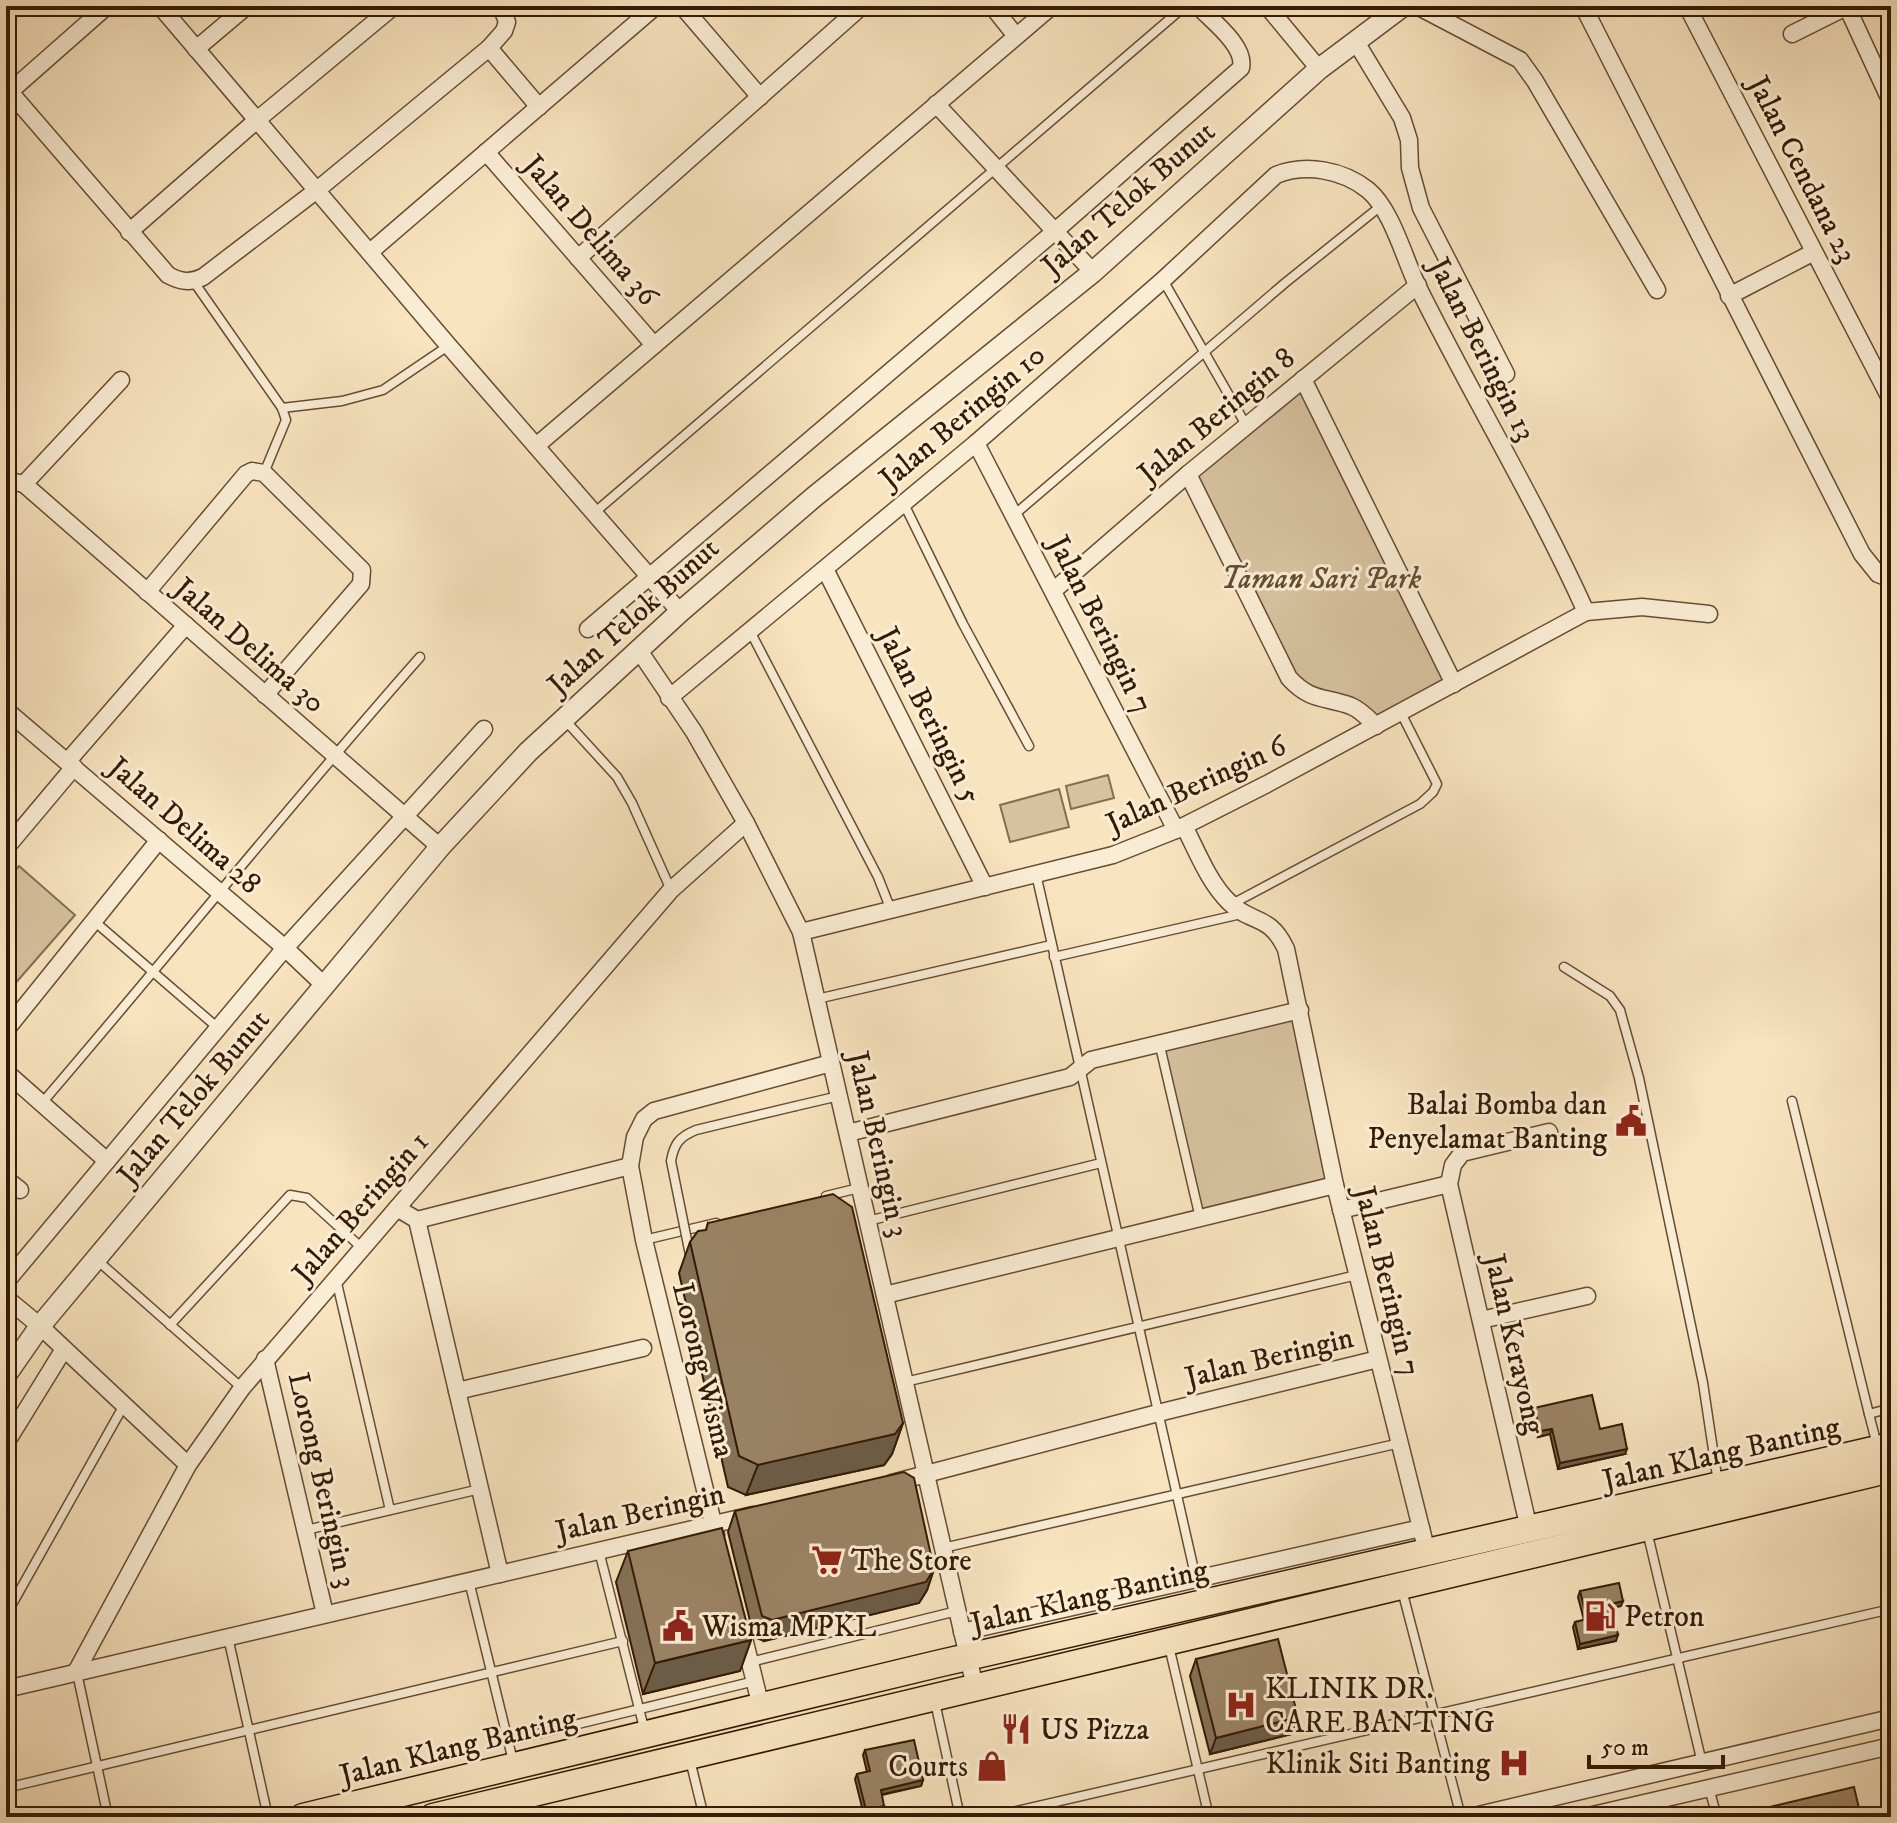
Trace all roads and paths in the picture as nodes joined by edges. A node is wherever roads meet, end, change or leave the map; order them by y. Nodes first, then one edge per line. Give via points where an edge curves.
1 (107, 6) edge
2 (160, 6) edge
3 (247, 6) edge
4 (394, 6) edge
5 (501, 6) edge
6 (682, 6) edge
7 (862, 6) edge
8 (992, 6) edge
9 (1052, 6) edge
10 (1185, 6) edge
11 (1198, 6) edge
12 (1267, 6) edge
13 (1403, 6) edge
14 (1417, 6) edge
15 (1583, 6) edge
16 (1687, 6) edge
17 (1848, 6) edge
18 (646, 9) edge
19 (1792, 34) dead end
20 (1016, 36) junction
21 (1356, 42) junction
22 (489, 48) junction
23 (196, 49) junction
24 (1319, 69) junction
25 (8, 94) edge
26 (760, 97) junction
27 (1891, 102) edge
28 (936, 104) junction
29 (539, 107) junction
30 (257, 120) junction
31 (486, 152) junction
32 (995, 167) junction
33 (1286, 171) joint
34 (317, 190) junction
35 (1382, 205) junction
36 (129, 232) junction
37 (1054, 232) junction
38 (370, 252) junction
39 (1814, 252) junction
40 (578, 258) junction
41 (1093, 272) junction
42 (1163, 280) junction
43 (194, 282) junction
44 (1418, 285) junction
45 (1657, 290) dead end
46 (1729, 296) junction
47 (448, 345) junction
48 (654, 345) junction
49 (1205, 353) junction
50 (1506, 374) dead end
51 (1303, 379) junction
52 (121, 380) dead end
53 (1891, 400) edge
54 (282, 408) junction
55 (1246, 425) junction
56 (976, 443) junction
57 (536, 446) junction
58 (264, 473) junction
59 (1188, 474) junction
60 (24, 484) junction
61 (6, 486) edge
62 (904, 503) junction
63 (594, 513) junction
64 (1014, 515) junction
65 (825, 569) junction
66 (649, 578) junction
67 (1891, 579) edge
68 (1053, 591) junction
69 (147, 592) junction
70 (680, 612) junction
71 (1586, 612) junction
72 (1709, 614) dead end
73 (186, 625) junction
74 (588, 629) dead end
75 (750, 631) junction
76 (638, 649) junction
77 (420, 657) dead end
78 (1454, 684) junction
79 (265, 695) junction
80 (669, 698) junction
81 (6, 710) edge
82 (1401, 713) junction
83 (564, 718) junction
84 (1376, 726) junction
85 (484, 729) dead end
86 (1029, 746) dead end
87 (333, 756) junction
88 (70, 765) junction
89 (403, 817) junction
90 (746, 823) junction
91 (1180, 828) junction
92 (159, 840) junction
93 (440, 847) junction
94 (6, 848) edge
95 (1036, 874) junction
96 (985, 887) junction
97 (671, 890) junction
98 (220, 892) junction
99 (1238, 909) junction
100 (891, 910) junction
101 (94, 921) junction
102 (801, 932) junction
103 (1051, 945) junction
104 (285, 948) junction
105 (1054, 957) junction
106 (1564, 967) dead end
107 (155, 971) junction
108 (325, 986) junction
109 (817, 999) junction
110 (1300, 1010) junction
111 (218, 1028) junction
112 (6, 1030) edge
113 (1158, 1042) junction
114 (831, 1063) junction
115 (1080, 1066) junction
116 (6, 1072) edge
117 (839, 1096) junction
118 (1792, 1101) dead end
119 (41, 1103) junction
120 (1549, 1132) dead end
121 (848, 1133) junction
122 (107, 1161) junction
123 (1101, 1163) junction
124 (630, 1166) junction
125 (1450, 1178) junction
126 (6, 1179) edge
127 (1335, 1185) junction
128 (860, 1187) junction
129 (20, 1190) dead end
130 (814, 1199) edge
131 (397, 1208) junction
132 (1341, 1210) junction
133 (1200, 1218) junction
134 (417, 1220) junction
135 (721, 1221) edge
136 (868, 1221) junction
137 (1118, 1238) junction
138 (644, 1240) junction
139 (362, 1248) junction
140 (690, 1256) edge
141 (96, 1259) junction
142 (1357, 1275) junction
143 (336, 1278) junction
144 (6, 1282) edge
145 (885, 1295) junction
146 (1587, 1296) dead end
147 (6, 1298) edge
148 (1481, 1320) junction
149 (170, 1325) junction
150 (40, 1326) junction
151 (1138, 1327) junction
152 (643, 1348) dead end
153 (64, 1349) junction
154 (265, 1359) junction
155 (1378, 1359) junction
156 (6, 1375) edge
157 (905, 1382) junction
158 (242, 1388) junction
159 (457, 1391) junction
160 (124, 1404) junction
161 (1891, 1408) edge
162 (1158, 1413) junction
163 (1869, 1414) junction
164 (6, 1443) edge
165 (1400, 1443) junction
166 (1887, 1455) edge
167 (188, 1465) junction
168 (926, 1475) junction
169 (881, 1486) edge
170 (480, 1489) junction
171 (1176, 1494) junction
172 (1722, 1496) junction
173 (390, 1510) junction
174 (774, 1510) edge
175 (713, 1524) junction
176 (1646, 1526) junction
177 (1529, 1529) junction
178 (306, 1530) junction
179 (1424, 1540) junction
180 (943, 1548) junction
181 (599, 1551) junction
182 (721, 1555) edge
183 (500, 1574) junction
184 (1196, 1579) junction
185 (469, 1581) junction
186 (1401, 1585) junction
187 (1891, 1609) edge
188 (957, 1611) junction
189 (325, 1614) junction
190 (6, 1615) edge
191 (738, 1616) edge
192 (228, 1637) junction
193 (623, 1641) junction
194 (1168, 1641) junction
195 (965, 1644) junction
196 (1677, 1659) junction
197 (750, 1662) junction
198 (76, 1672) junction
199 (491, 1673) junction
200 (975, 1687) junction
201 (6, 1689) edge
202 (758, 1694) junction
203 (934, 1697) junction
204 (1434, 1715) junction
205 (1891, 1718) edge
206 (642, 1722) junction
207 (249, 1730) junction
208 (1891, 1746) edge
209 (511, 1754) junction
210 (689, 1756) junction
211 (1702, 1763) junction
212 (98, 1766) junction
213 (1199, 1769) junction
214 (6, 1788) edge
215 (1709, 1788) junction
216 (1622, 1813) edge
217 (445, 1816) edge
218 (1590, 1816) edge
219 (108, 1817) edge
220 (268, 1817) edge
221 (303, 1817) edge
222 (704, 1817) edge
223 (960, 1817) edge
224 (991, 1817) edge
225 (1209, 1817) edge
226 (1461, 1817) edge
227 (1470, 1817) edge
228 (1717, 1817) edge

1 - 25 street
2 - 23 street
3 - 23 street
4 - 30 street
5 - 22 street via 507,22
6 - 26 street
7 - 26 street
8 - 20 street
9 - 20 street
10 - 32 lane
11 - 37 street via 1237,49 1241,68
12 - 24 street
13 - 21 street, Jalan Telok Bunut
14 - 45 street via 1520,60
15 - 46 street
16 - 39 street, Jalan Cendana 23
17 - 19 street
17 - 27 street
18 - 29 street
20 - 28 street
21 - 24 street, Jalan Telok Bunut
21 - 50 street via 1402,118 1421,208
22 - 29 street
22 - 34 street
23 - 30 street
24 - 41 street, Jalan Telok Bunut
25 - 36 street
26 - 40 street
28 - 32 street
28 - 48 street
29 - 31 street
30 - 34 street
30 - 36 street
31 - 38 street
31 - 40 street, Jalan Delima 36
32 - 37 street
32 - 63 lane
33 - 35 street, Jalan Beringin 13 via 1330,171 1349,177
33 - 42 street, Jalan Beringin 10
34 - 38 street
34 - 43 street
35 - 44 street, Jalan Beringin 13
35 - 49 lane
36 - 43 street via 168,275
37 - 41 street
37 - 66 street
38 - 47 street
39 - 46 street
39 - 53 street, Jalan Cendana 23
40 - 48 street, Jalan Delima 36
41 - 70 street, Jalan Telok Bunut
42 - 49 lane
42 - 56 street, Jalan Beringin 10
43 - 54 lane
44 - 51 street, Jalan Beringin 8
44 - 71 street, Jalan Beringin 13
46 - 67 street via 1862,554 1878,574
47 - 54 lane via 383,390
47 - 57 street
48 - 57 street
49 - 55 lane
49 - 64 lane
51 - 55 street, Jalan Beringin 8
51 - 78 street
52 - 60 street
54 - 58 lane via 286,420
55 - 59 street, Jalan Beringin 8
56 - 62 street, Jalan Beringin 10
56 - 64 street, Jalan Beringin 7
57 - 63 street
58 - 69 street via 246,474
58 - 79 street via 362,570 363,577
59 - 68 street, Jalan Beringin 8
59 - 84 street via 1289,678 1305,693 1352,706
60 - 61 street
60 - 69 street, Jalan Delima 30
62 - 65 street, Jalan Beringin 10
62 - 86 lane
63 - 66 street
64 - 68 street, Jalan Beringin 7
65 - 75 street, Jalan Beringin 10
65 - 96 street, Jalan Beringin 5
66 - 70 street
66 - 74 street
68 - 91 street, Jalan Beringin 7
69 - 73 street, Jalan Delima 30
70 - 76 street, Jalan Telok Bunut
71 - 72 street via 1642,607
71 - 78 street, Jalan Beringin 6
73 - 79 street, Jalan Delima 30
73 - 88 street
75 - 80 street, Jalan Beringin 10
75 - 100 lane
76 - 80 street, Jalan Beringin 3
76 - 83 street, Jalan Telok Bunut
77 - 87 lane
78 - 82 street, Jalan Beringin 6
79 - 87 street, Jalan Delima 30
80 - 90 street, Jalan Beringin 3
81 - 88 street, Jalan Delima 28
82 - 84 street, Jalan Beringin 6
82 - 99 lane via 1437,784 1433,792
83 - 93 street, Jalan Telok Bunut
83 - 97 lane via 617,777
84 - 91 street, Jalan Beringin 6
85 - 89 street
87 - 89 street, Jalan Delima 30
87 - 98 lane
88 - 92 street, Jalan Delima 28
88 - 94 street
89 - 93 street, Jalan Delima 30
89 - 104 street
90 - 97 street, Jalan Beringin 1
90 - 102 street, Jalan Beringin 3
91 - 95 street, Jalan Beringin 6 via 1113,855
91 - 99 street, Jalan Beringin 7 via 1219,891
92 - 98 street, Jalan Delima 28
92 - 101 street
93 - 108 street, Jalan Telok Bunut
95 - 96 street, Jalan Beringin 6
95 - 103 lane
96 - 100 street, Jalan Beringin 6
97 - 131 street, Jalan Beringin 1
98 - 104 street, Jalan Delima 28
98 - 107 lane
99 - 105 lane
99 - 110 street, Jalan Beringin 7 via 1278,933
100 - 102 street, Jalan Beringin 6
101 - 107 lane
101 - 112 street
102 - 109 street, Jalan Beringin 3
103 - 105 lane
103 - 109 lane
104 - 108 street, Jalan Delima 28
104 - 111 street
105 - 115 lane
106 - 172 lane via 1610,996 1620,1010 1700,1368
107 - 111 lane
107 - 119 lane
108 - 141 street, Jalan Telok Bunut
109 - 114 street, Jalan Beringin 3
110 - 113 street
110 - 127 street, Jalan Beringin 7
111 - 122 street
113 - 115 street
113 - 133 lane
114 - 117 street, Jalan Beringin 3
114 - 124 street, Lorong Wisma via 654,1111 635,1137
115 - 121 street via 1070,1077
115 - 123 lane
116 - 119 street
117 - 121 street, Jalan Beringin 3
117 - 140 lane, bridge via 682,1135 671,1161
118 - 163 lane
119 - 122 street
120 - 125 street via 1462,1153
121 - 128 street, Jalan Beringin 3
122 - 144 street
123 - 136 lane
123 - 137 lane
124 - 134 street
124 - 138 street, Lorong Wisma
125 - 132 street
125 - 148 street, Jalan Kerayong
126 - 129 street
127 - 132 street, Jalan Beringin 7
127 - 133 street
128 - 130 lane
128 - 136 street, Jalan Beringin 3
131 - 134 street
131 - 139 street, Jalan Beringin 1
132 - 142 street, Jalan Beringin 7
133 - 137 street
134 - 159 street
135 - 138 lane
136 - 145 street, Jalan Beringin 3
137 - 145 street
137 - 151 lane
138 - 175 street, Lorong Wisma
139 - 143 street, Jalan Beringin 1
139 - 149 lane via 307,1198 290,1195
141 - 149 lane
141 - 150 street, Jalan Telok Bunut
142 - 151 lane
142 - 155 street, Jalan Beringin 7
143 - 154 street, Jalan Beringin 1
143 - 173 lane
145 - 157 street, Jalan Beringin 3
146 - 148 street
147 - 150 street
148 - 177 street, Jalan Kerayong
149 - 158 lane
150 - 153 street
150 - 156 street, Jalan Telok Bunut
151 - 157 lane
151 - 162 lane
152 - 159 street
153 - 160 street
153 - 164 street
154 - 158 street, Jalan Beringin 1
154 - 178 street, Lorong Beringin 3
155 - 162 street, Jalan Beringin
155 - 165 street, Jalan Beringin 7
157 - 168 street, Jalan Beringin 3
158 - 167 street, Jalan Beringin 1
159 - 170 street
160 - 167 street
160 - 190 lane
161 - 163 lane
162 - 168 street, Jalan Beringin
162 - 171 lane
163 - 166 lane
165 - 171 lane
165 - 179 street, Jalan Beringin 7
166 - 172 highway, Jalan Klang Banting
167 - 198 street, Jalan Beringin 1
168 - 169 street, Jalan Beringin
168 - 180 street, Jalan Beringin 3
170 - 173 lane
170 - 183 street
171 - 180 lane
171 - 184 lane
172 - 176 highway, Jalan Klang Banting
172 - 177 highway, Jalan Klang Banting
173 - 178 lane
174 - 175 street, Jalan Beringin
175 - 181 street, Jalan Beringin
175 - 182 street, Lorong Wisma
176 - 186 highway, Jalan Klang Banting
176 - 196 lane
177 - 179 highway, Jalan Klang Banting
178 - 189 street, Lorong Beringin 3
179 - 184 street
179 - 195 highway, Jalan Klang Banting
180 - 188 street, Jalan Beringin 3
181 - 183 street, Jalan Beringin
181 - 193 lane
183 - 185 street, Jalan Beringin
184 - 195 street
185 - 189 street, Jalan Beringin
185 - 199 lane
186 - 194 highway, Jalan Klang Banting
186 - 204 lane
187 - 196 lane
188 - 195 street, Jalan Beringin 3
188 - 197 lane
189 - 192 street, Jalan Beringin
191 - 197 street
192 - 198 street, Jalan Beringin
192 - 207 lane
193 - 199 lane
193 - 206 lane
194 - 200 highway, Jalan Klang Banting
194 - 213 lane
195 - 200 street, Jalan Beringin 3
195 - 202 highway, Jalan Klang Banting
196 - 204 lane
196 - 211 lane
197 - 202 street
198 - 201 street, Jalan Beringin
198 - 212 lane
199 - 207 lane
199 - 209 lane
200 - 203 highway, Jalan Klang Banting
202 - 206 highway, Jalan Klang Banting
203 - 210 highway, Jalan Klang Banting
203 - 223 lane
204 - 213 lane
204 - 226 lane
205 - 211 street
206 - 209 highway, Jalan Klang Banting
207 - 212 lane
207 - 220 lane
208 - 215 street
209 - 221 highway, Jalan Klang Banting
210 - 217 highway, Jalan Klang Banting
210 - 222 lane
211 - 227 street
212 - 214 lane
212 - 219 lane
213 - 224 lane
213 - 225 lane
215 - 216 street
215 - 228 lane
216 - 218 street

